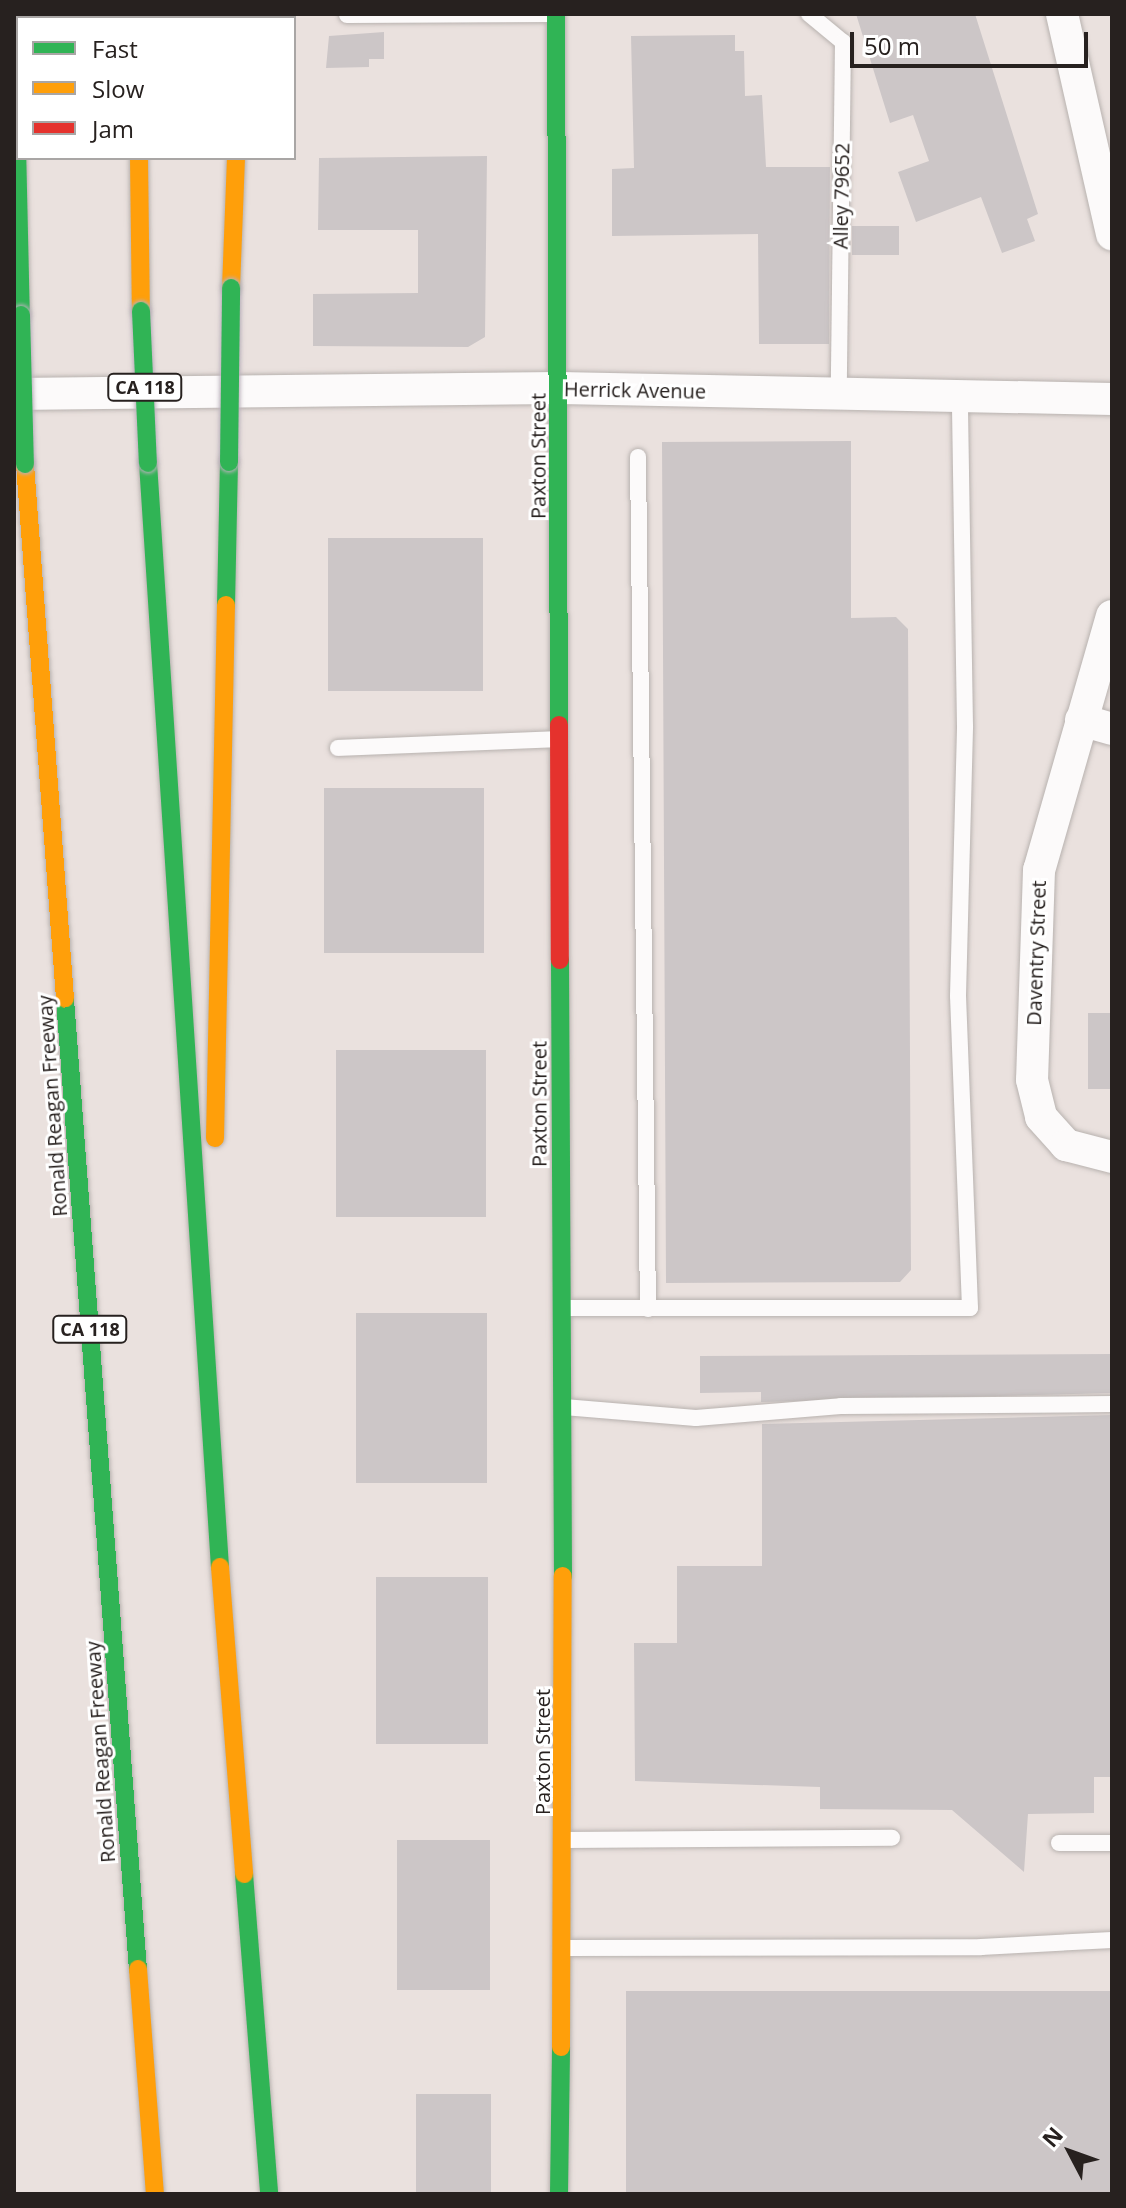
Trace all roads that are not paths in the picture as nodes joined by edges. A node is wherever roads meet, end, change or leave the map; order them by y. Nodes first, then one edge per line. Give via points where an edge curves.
1 (14, 14) edge
2 (556, 14) edge
3 (566, 14) edge
4 (809, 14) edge
5 (347, 15) edge
6 (1069, 16) edge
7 (16, 100) edge
8 (17, 160) edge
9 (139, 160) edge
10 (236, 160) edge
11 (1112, 234) edge
12 (14, 252) edge
13 (21, 315) junction
14 (560, 388) junction
15 (14, 394) edge
16 (839, 394) junction
17 (960, 396) junction
18 (1112, 399) edge
19 (638, 457) dead end
20 (1112, 616) edge
21 (1081, 720) junction
22 (1112, 729) edge
23 (560, 739) junction
24 (338, 748) dead end
25 (1112, 1157) edge
26 (562, 1308) junction
27 (648, 1309) junction
28 (205, 1376) junction
29 (1112, 1404) edge
30 (562, 1407) junction
31 (892, 1838) dead end
32 (563, 1840) junction
33 (1059, 1843) dead end
34 (1112, 1843) edge
35 (1112, 1940) edge
36 (562, 1948) junction
37 (155, 2194) edge
38 (269, 2194) edge
39 (559, 2194) edge

1 - 7 main road, Ronald Reagan Freeway / CA 118
2 - 3 lane
2 - 5 lane
2 - 14 main road, Paxton Street
4 - 16 lane, Alley 79652 via 843,42
6 - 11 street
8 - 13 main road, Ronald Reagan Freeway / CA 118
9 - 28 main road, CA 118, bridge via 148,463
10 - 28 main road, bridge via 224,925
12 - 13 main road
13 - 37 main road, Ronald Reagan Freeway / CA 118, bridge via 25,464
14 - 15 street, Herrick Avenue
14 - 16 street, Herrick Avenue
14 - 23 main road, Paxton Street
16 - 17 street, Herrick Avenue
17 - 18 street, Herrick Avenue
17 - 27 lane via 965,726 958,996 970,1308
19 - 27 lane
20 - 21 street, Daventry Street
21 - 22 street
21 - 25 street, Daventry Street via 1039,870 1032,1080 1041,1117 1066,1145
23 - 24 lane
23 - 26 main road, Paxton Street
26 - 27 lane
26 - 30 main road, Paxton Street
28 - 38 main road, CA 118
29 - 30 lane via 841,1406 696,1418
30 - 32 main road, Paxton Street
31 - 32 lane
32 - 36 main road, Paxton Street
33 - 34 lane
35 - 36 lane via 981,1947
36 - 39 main road, Paxton Street

